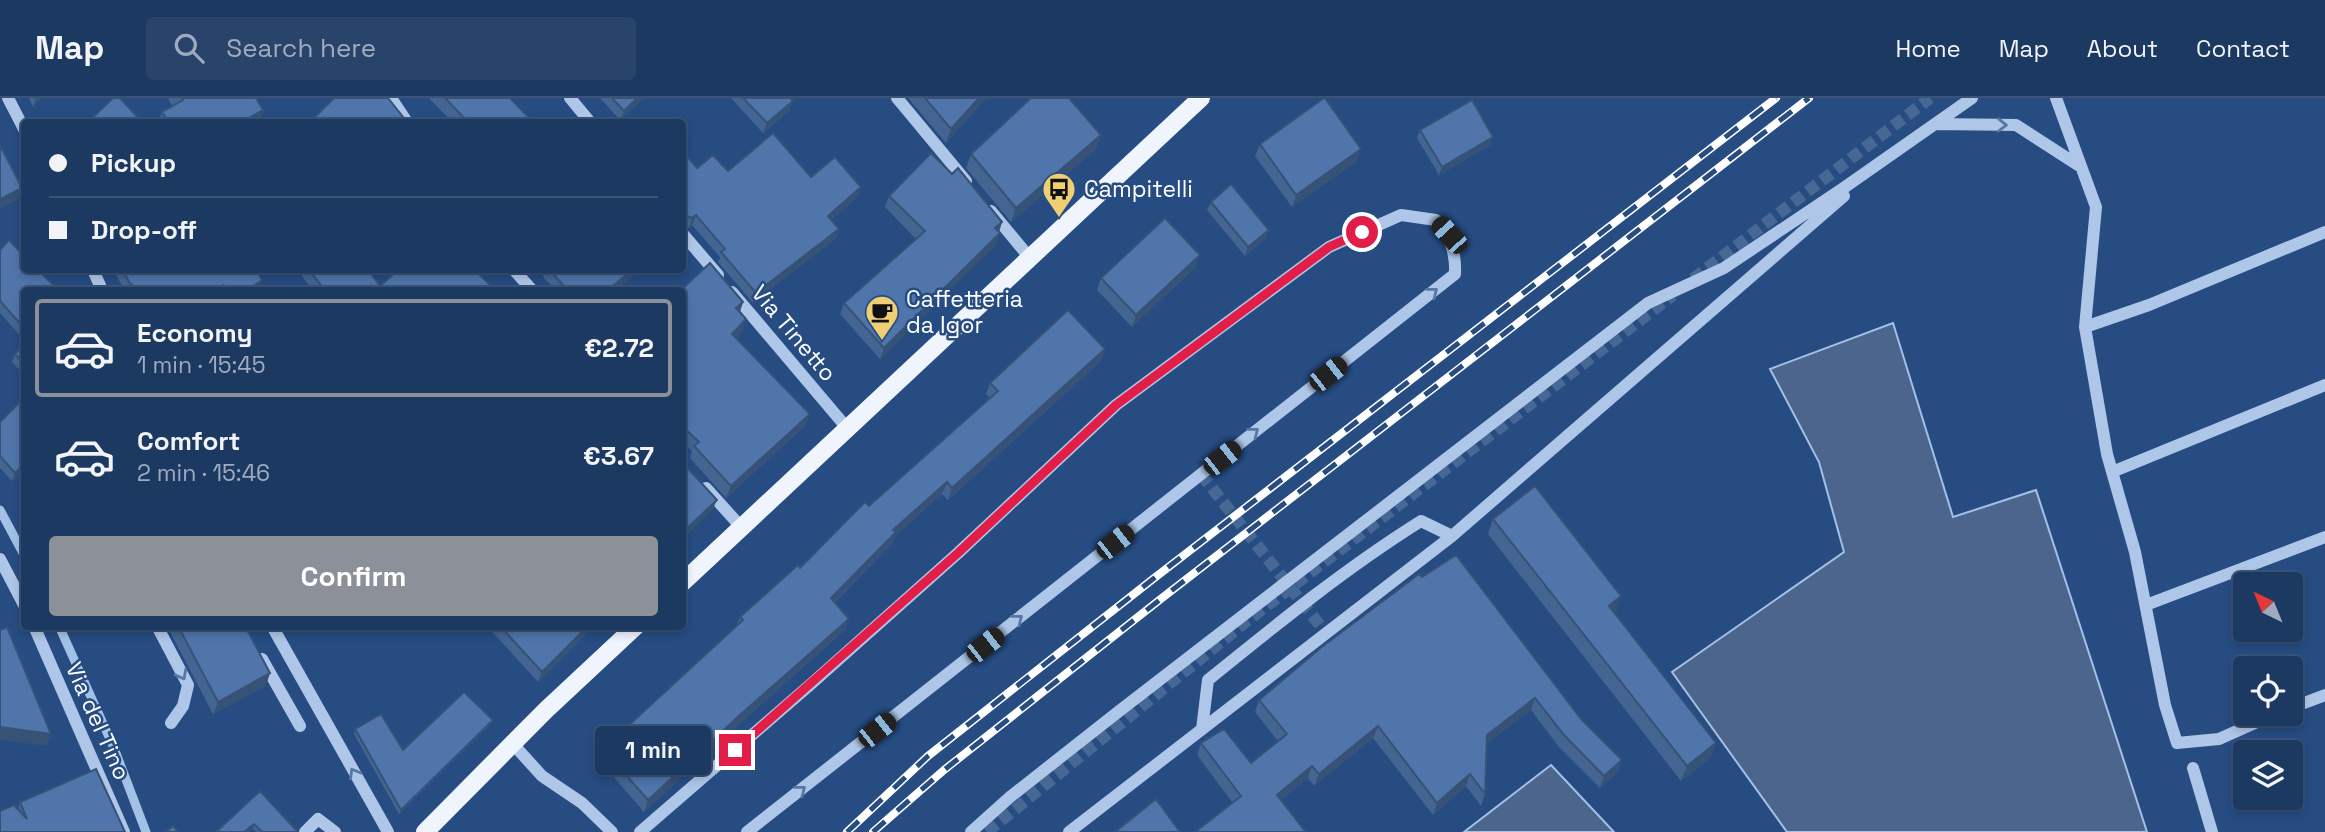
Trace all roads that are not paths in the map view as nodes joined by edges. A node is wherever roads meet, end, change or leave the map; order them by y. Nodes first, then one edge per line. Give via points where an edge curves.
1 (8, 98) edge
2 (391, 98) edge
3 (570, 98) edge
4 (897, 98) edge
5 (1972, 98) edge
6 (2056, 98) edge
7 (1199, 99) edge
8 (405, 119) edge
9 (588, 119) edge
10 (21, 123) edge
11 (1934, 124) junction
12 (1892, 154) junction
13 (2081, 167) junction
14 (2325, 232) edge
15 (686, 238) edge
16 (1030, 258) junction
17 (517, 273) edge
18 (529, 287) edge
19 (2085, 327) junction
20 (2325, 385) edge
21 (847, 428) junction
22 (2112, 472) junction
23 (699, 480) edge
24 (741, 528) junction
25 (1451, 536) junction
26 (2325, 537) edge
27 (0, 559) edge
28 (686, 579) edge
29 (21, 599) edge
30 (2146, 605) junction
31 (36, 630) edge
32 (159, 630) edge
33 (274, 630) edge
34 (632, 630) edge
35 (256, 649) edge
36 (2325, 695) edge
37 (2303, 703) edge
38 (171, 723) dead end
39 (300, 726) dead end
40 (2248, 726) edge
41 (1202, 729) junction
42 (513, 744) junction
43 (2193, 768) dead end
44 (124, 832) edge
45 (305, 832) edge
46 (335, 832) edge
47 (387, 832) edge
48 (425, 832) edge
49 (612, 832) edge
50 (640, 832) edge
51 (747, 832) edge
52 (971, 832) edge
53 (1069, 832) edge
54 (2212, 832) edge

1 - 10 street
2 - 8 street
3 - 9 street
4 - 16 street
5 - 11 street
6 - 13 street
7 - 16 main road
11 - 12 street
11 -> 13 street via 2016,125
12 - 25 street
12 - 52 street via 1724,268 1648,303 1118,712
13 - 19 street via 2096,207
14 - 19 street
15 - 21 street, Via Tinetto
16 - 21 main road
17 - 18 street
19 - 22 street
20 - 22 street
21 - 24 main road
22 - 30 street
23 - 24 street
24 - 28 main road
25 - 41 street
25 - 41 street via 1421,521 1373,551 1276,625 1208,680
26 - 30 street
27 - 29 street
30 - 40 street via 2177,743 2219,739
31 - 44 street, Via del Tino
32 -> 38 street via 188,685 183,706
47 -> 33 street
34 - 42 main road
35 - 39 street
36 - 37 street
41 - 53 street
42 - 48 main road
42 - 49 street via 542,776 582,803
43 - 54 street
45 - 46 street via 318,820
51 -> 50 street via 1455,274 1449,235 1436,220 1401,215 1329,247 1116,405 958,553

